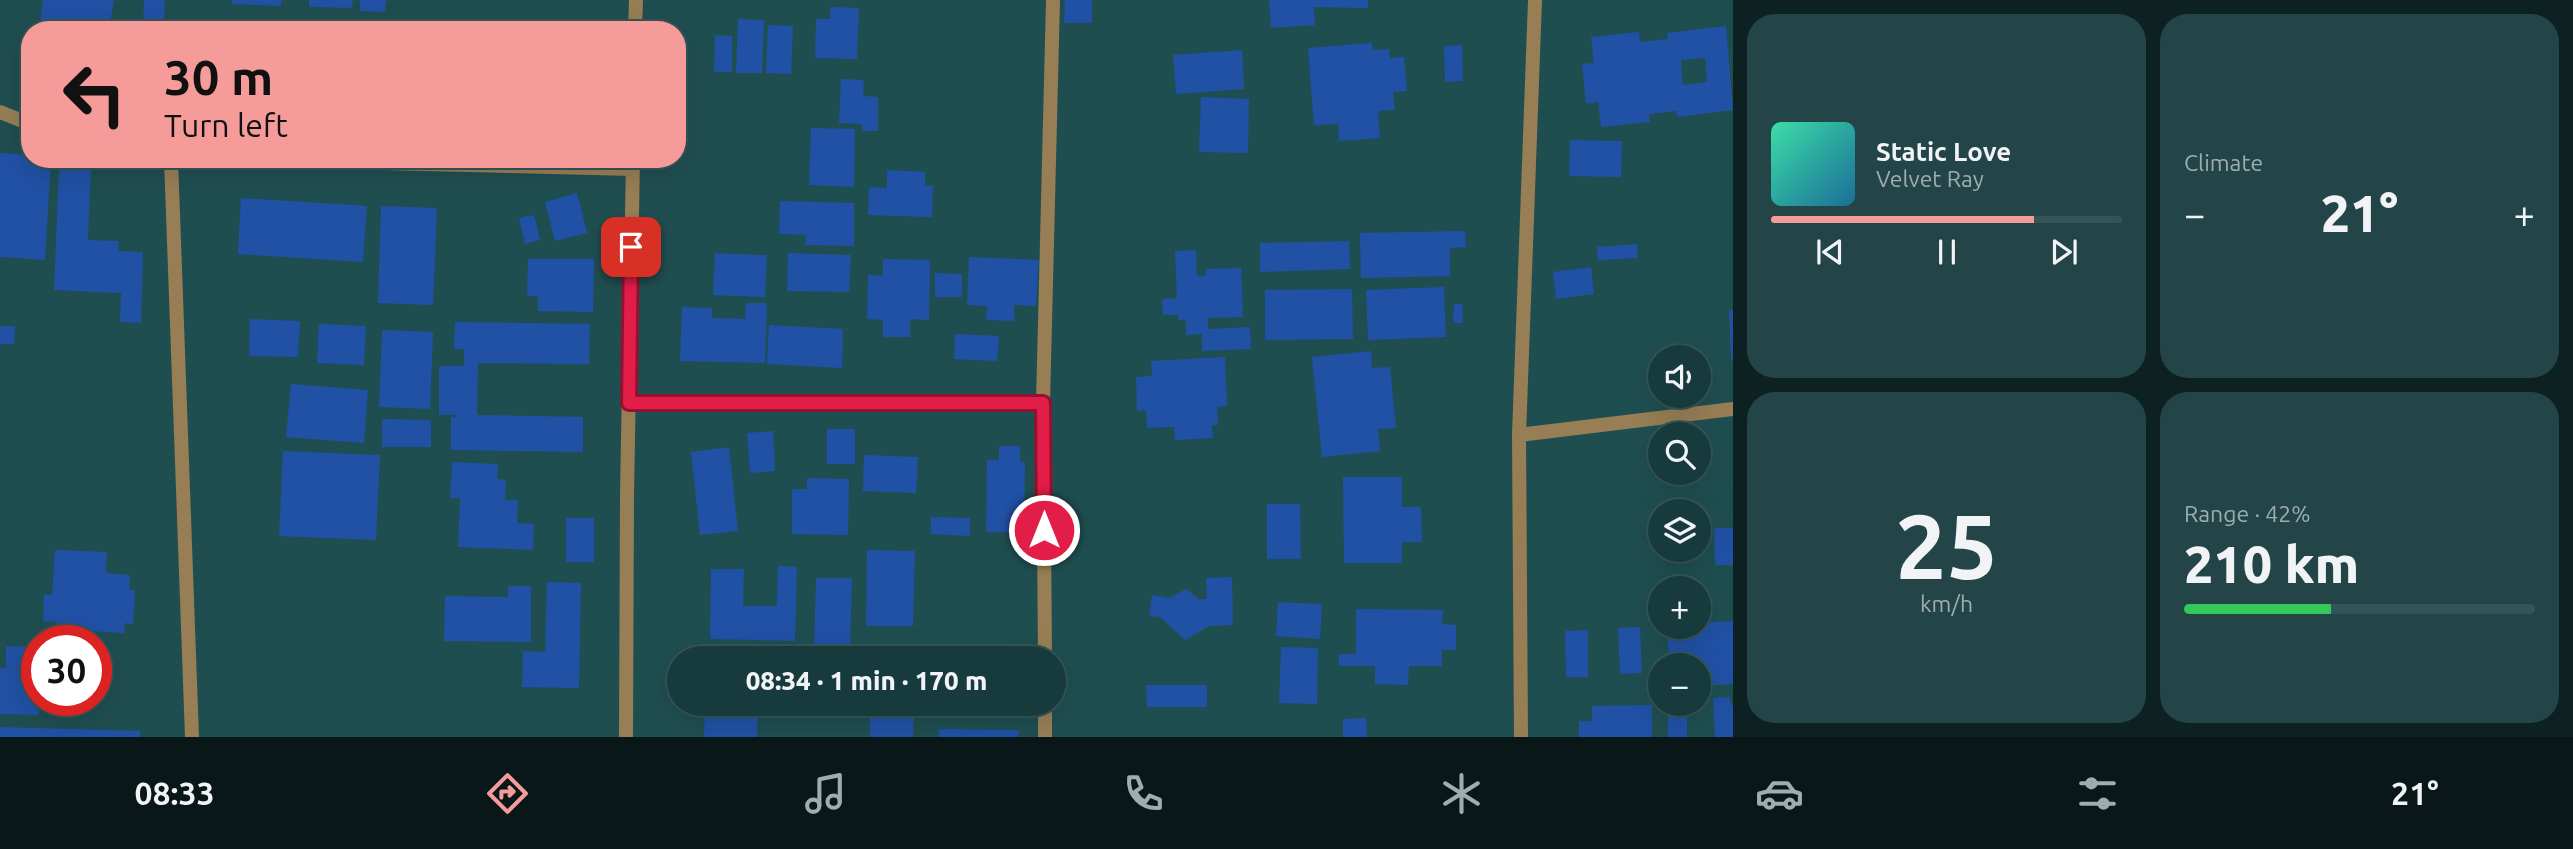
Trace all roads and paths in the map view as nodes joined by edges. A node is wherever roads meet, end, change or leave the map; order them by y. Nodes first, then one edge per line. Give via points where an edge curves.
1 (636, 0) edge
2 (1053, 0) edge
3 (1535, 0) edge
4 (635, 21) edge
5 (0, 112) edge
6 (21, 120) edge
7 (171, 168) edge
8 (633, 168) edge
9 (629, 403) junction
10 (1043, 403) junction
11 (1733, 409) edge
12 (1518, 435) junction
13 (1045, 646) edge
14 (1045, 716) edge
15 (192, 737) edge
16 (626, 737) edge
17 (1045, 737) edge
18 (1521, 737) edge

1 - 4 street
2 - 10 street
3 - 12 street
5 - 6 street
7 - 15 street
8 - 9 street
9 - 10 street
9 - 16 street
10 - 13 street
11 - 12 street
12 - 18 street
14 - 17 street

